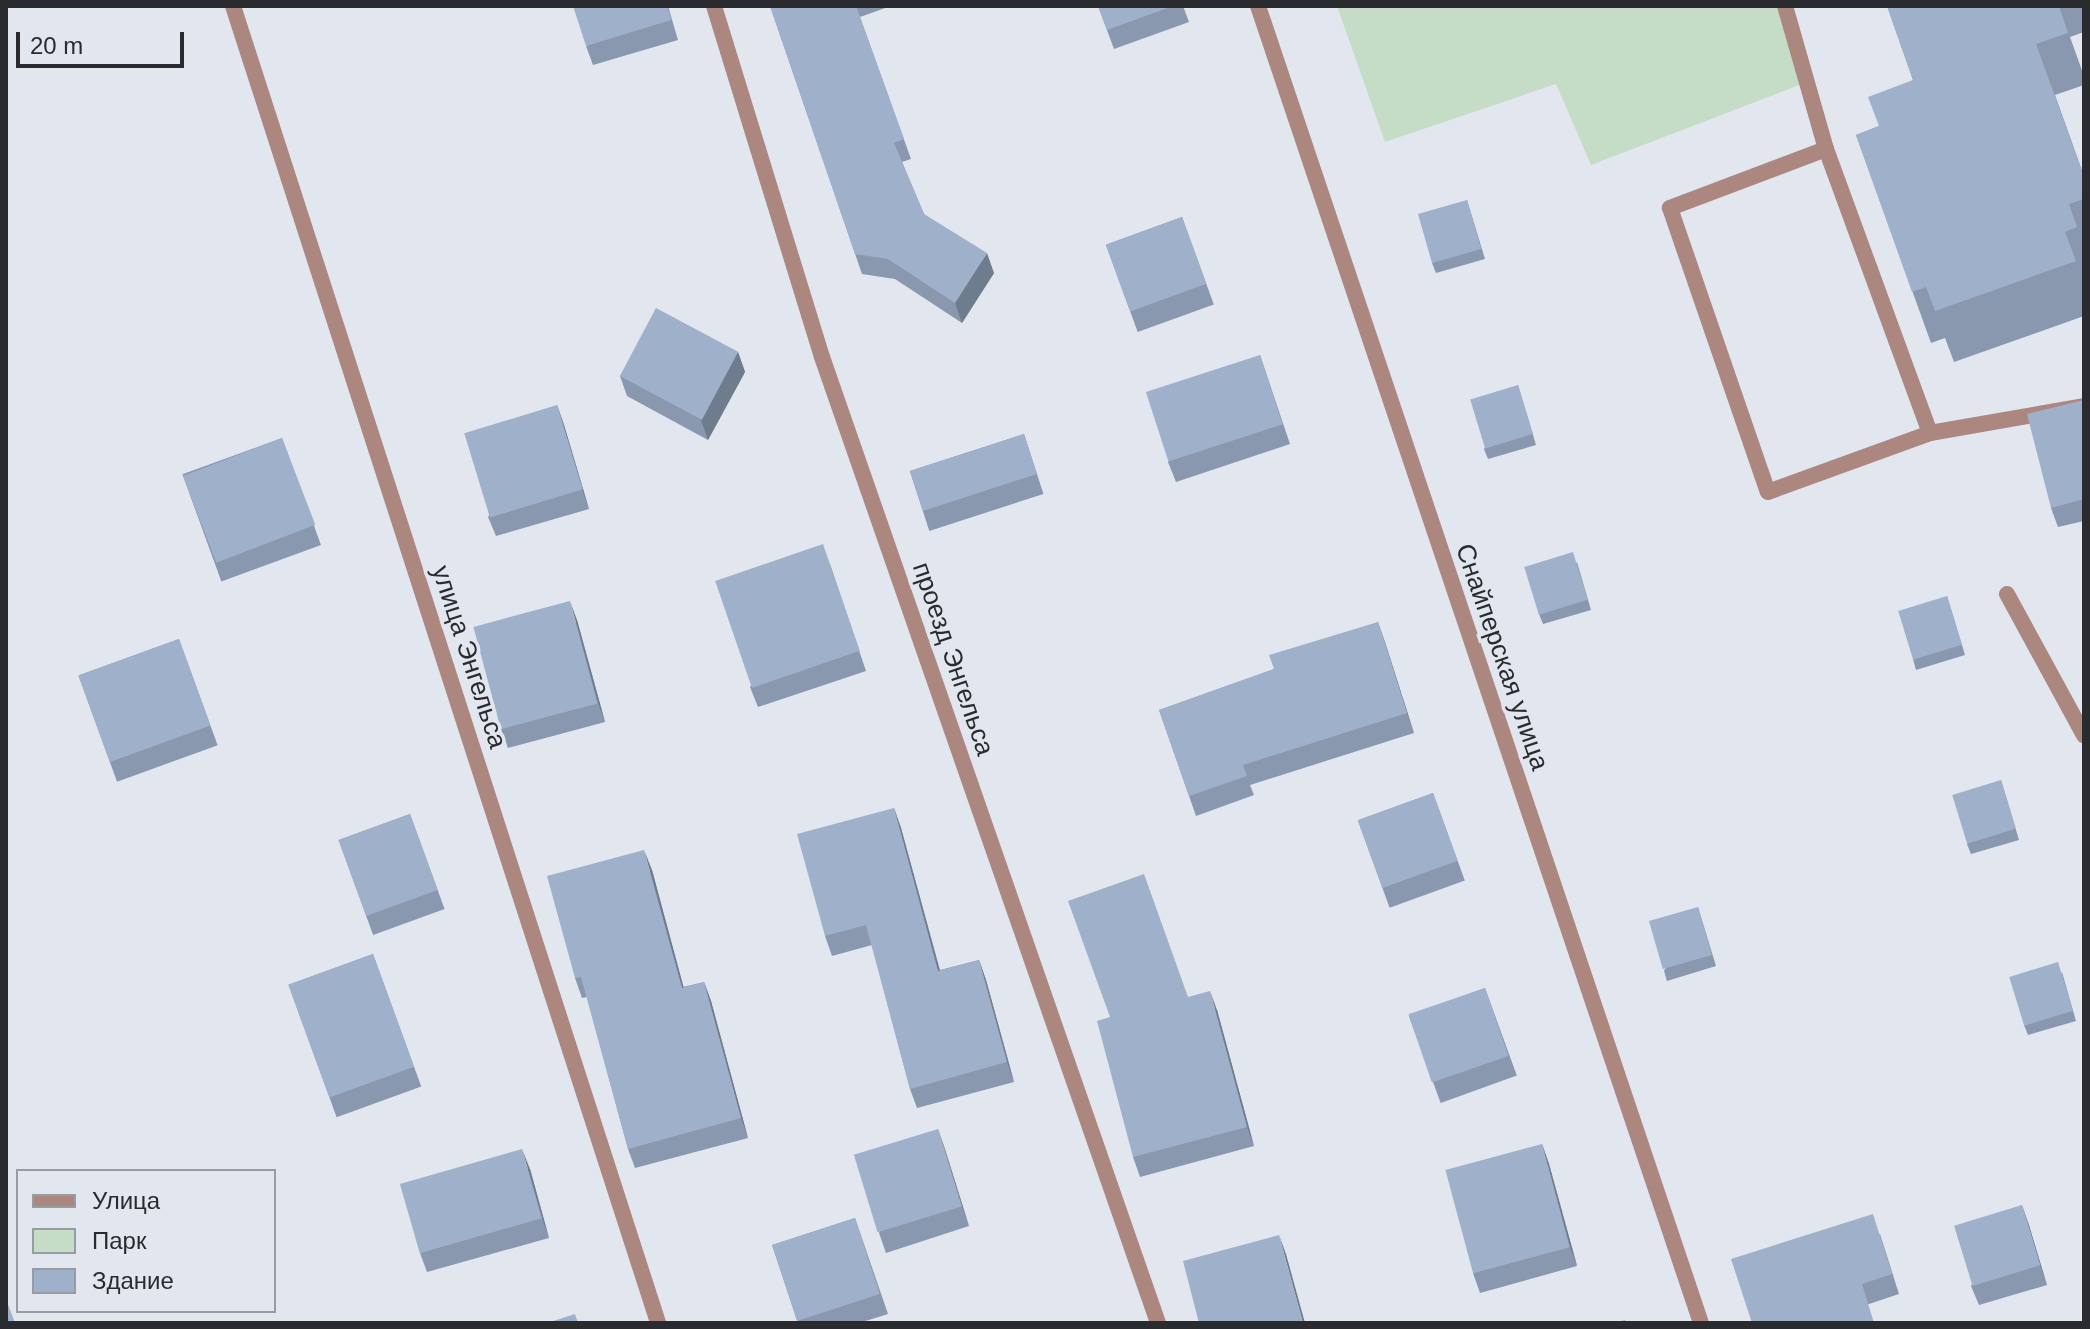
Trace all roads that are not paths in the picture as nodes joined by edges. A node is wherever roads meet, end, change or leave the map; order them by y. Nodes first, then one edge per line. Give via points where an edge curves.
1 (233, 6) edge
2 (714, 6) edge
3 (1258, 6) edge
4 (1785, 6) edge
5 (1826, 149) junction
6 (2084, 406) edge
7 (1930, 433) junction
8 (2007, 594) dead end
9 (2084, 735) edge
10 (658, 1323) edge
11 (1158, 1323) edge
12 (1701, 1323) edge

1 - 10 street, улица Энгельса
2 - 11 street, проезд Энгельса via 822,357
3 - 12 street, Снайперская улица
4 - 5 street
5 - 7 street
5 - 7 street via 1670,208 1768,492
6 - 7 street
8 - 9 street

